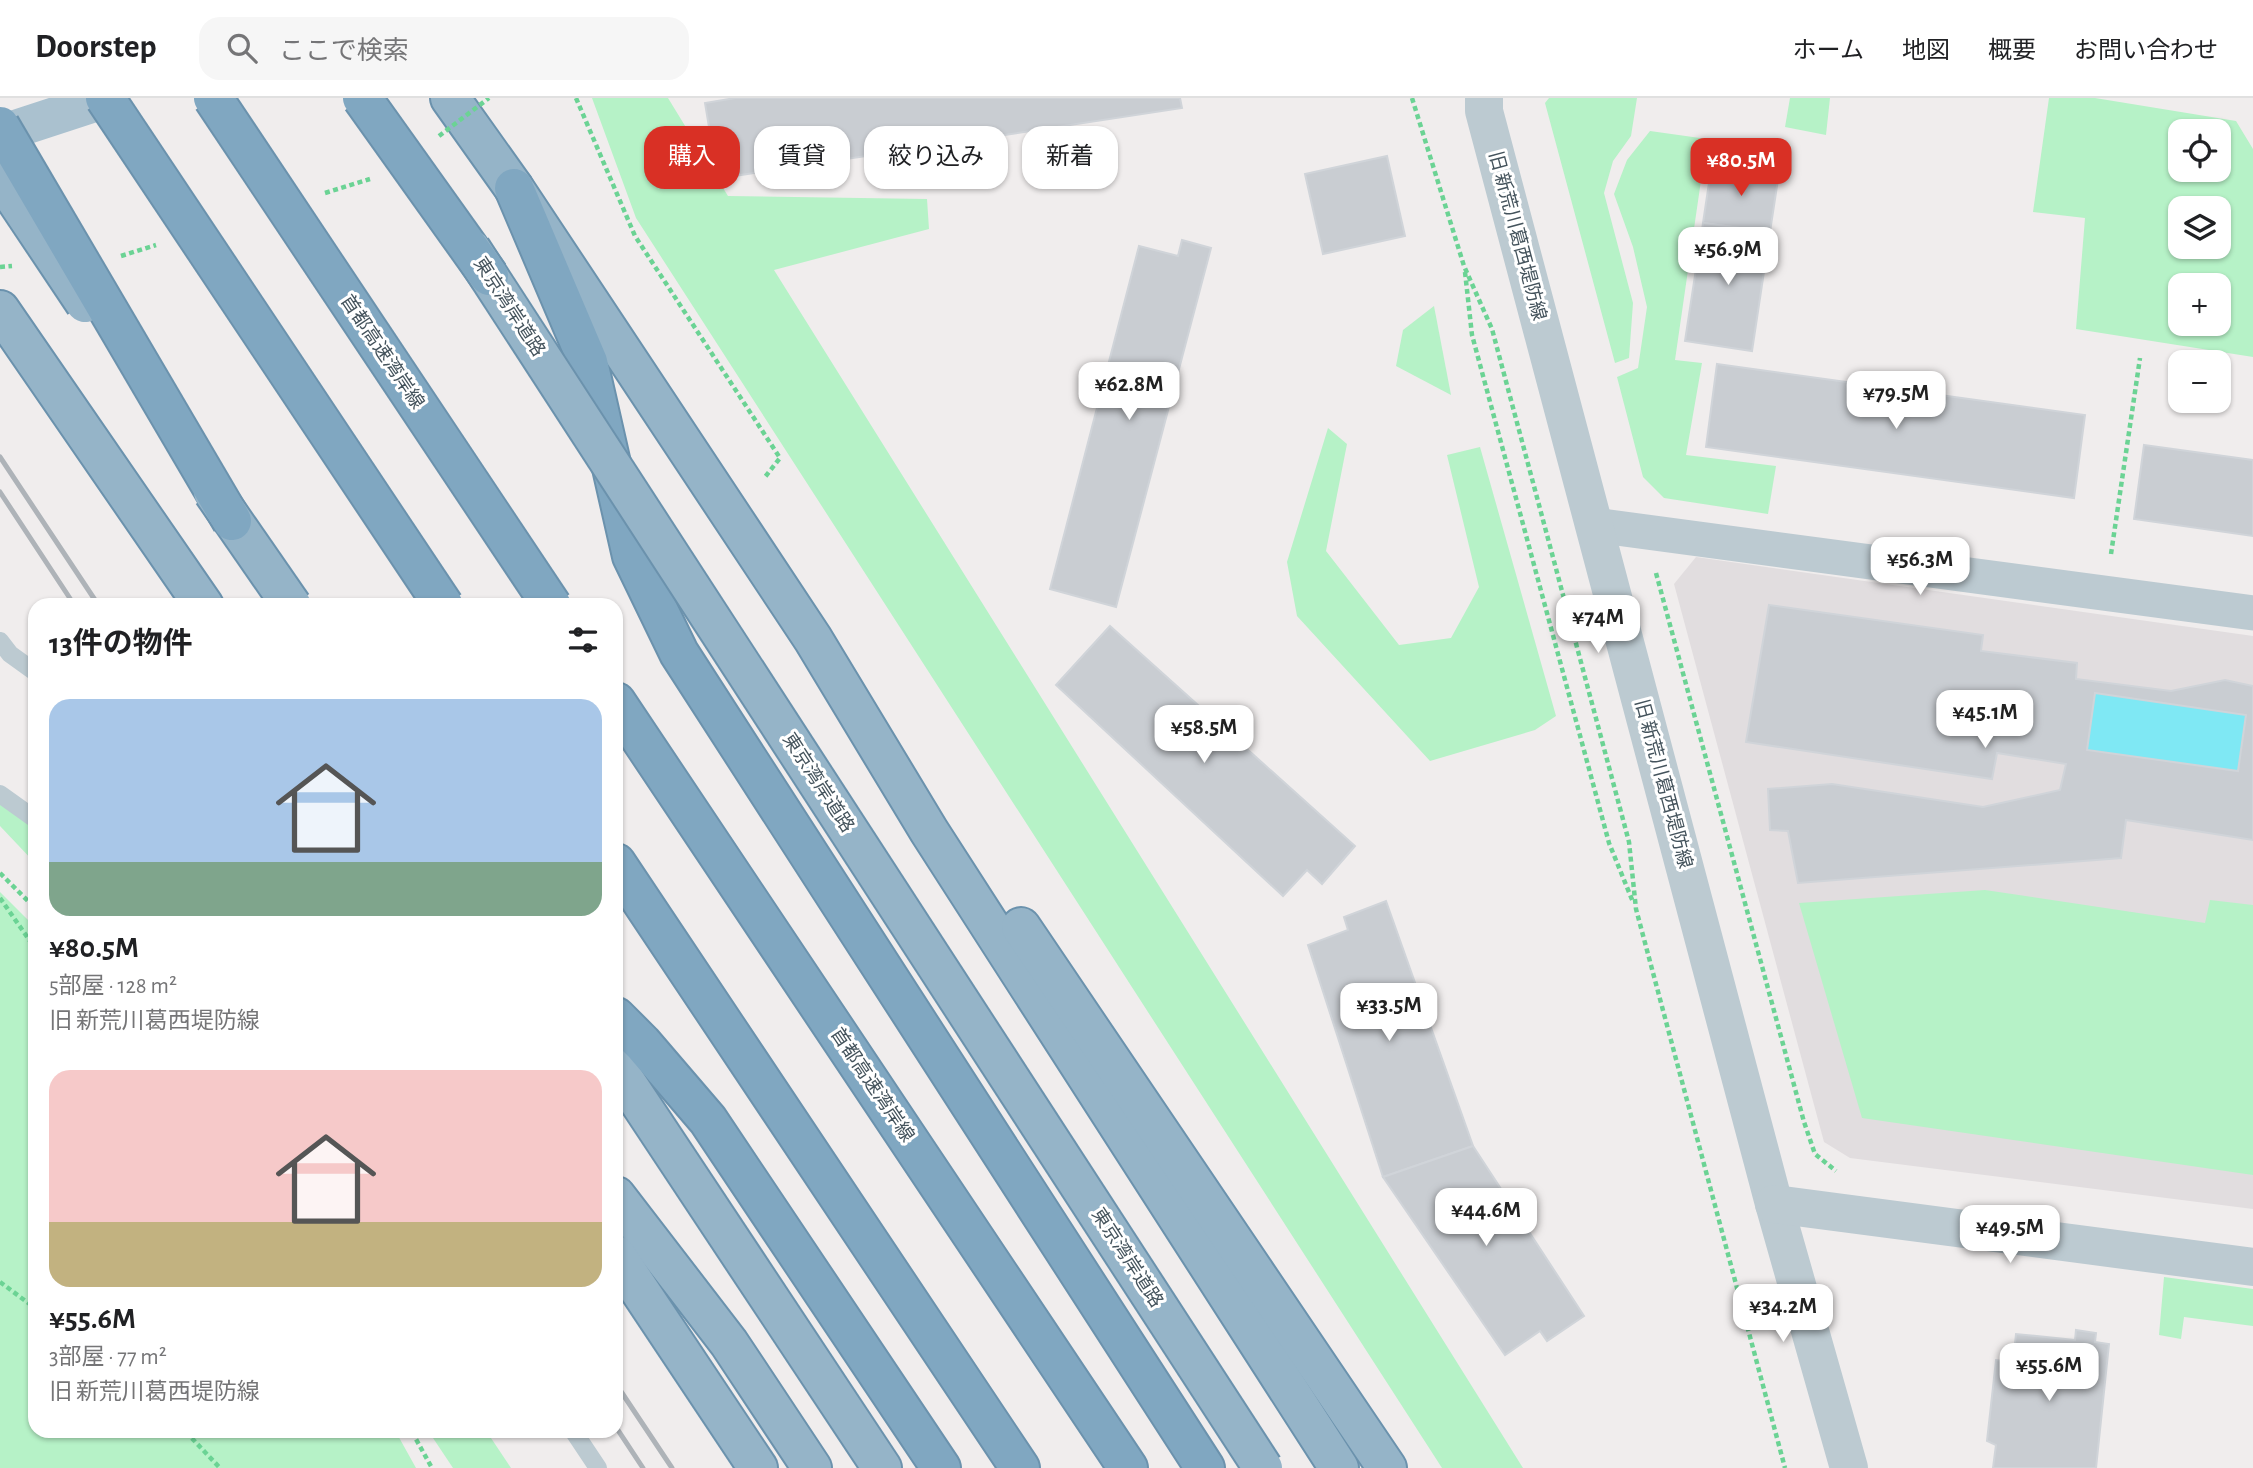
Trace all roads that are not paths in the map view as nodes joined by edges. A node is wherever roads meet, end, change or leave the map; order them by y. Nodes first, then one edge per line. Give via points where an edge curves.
1 (108, 98) edge
2 (213, 98) edge
3 (362, 98) edge
4 (373, 98) edge
5 (450, 98) edge
6 (1484, 98) edge
7 (0, 126) edge
8 (0, 134) edge
9 (0, 176) edge
10 (514, 188) junction
11 (489, 276) junction
12 (0, 310) edge
13 (232, 521) junction
14 (1594, 525) junction
15 (198, 598) edge
16 (286, 598) edge
17 (439, 598) edge
18 (547, 598) edge
19 (2253, 613) edge
20 (813, 639) junction
21 (0, 641) edge
22 (28, 667) edge
23 (623, 712) edge
24 (0, 794) edge
25 (28, 814) edge
26 (623, 873) edge
27 (623, 1024) edge
28 (623, 1079) edge
29 (1774, 1204) junction
30 (623, 1205) edge
31 (623, 1266) edge
32 (2253, 1268) edge
33 (578, 1438) edge
34 (598, 1468) edge
35 (758, 1468) edge
36 (812, 1468) edge
37 (882, 1468) edge
38 (942, 1468) edge
39 (1020, 1468) edge
40 (1128, 1468) edge
41 (1205, 1468) edge
42 (1262, 1468) edge
43 (1339, 1468) edge
44 (1387, 1468) edge
45 (1849, 1468) edge

1 - 8 main road
1 - 17 highway, bridge
2 - 18 highway, 首都高速湾岸線, bridge
3 - 11 highway, bridge
4 - 11 highway, 東京湾岸道路, bridge
5 - 10 highway
6 - 14 street, 旧 新荒川葛西堤防線
7 - 13 highway, bridge
9 - 13 highway, bridge
10 - 20 highway
10 - 41 highway via 588,362 632,556 678,653
11 - 42 highway, 東京湾岸道路, bridge
12 - 15 highway
13 - 16 highway, bridge
14 - 19 street
14 - 29 street, 旧 新荒川葛西堤防線
20 - 43 highway via 929,831
20 - 44 highway via 901,749
21 - 22 lane
23 - 40 highway, 首都高速湾岸線
24 - 25 lane
26 - 39 highway
27 - 38 highway via 708,1121
28 - 37 highway
29 - 32 street
29 - 45 street, 旧 新荒川葛西堤防線
30 - 36 highway via 729,1343
31 - 35 highway
33 - 34 lane

